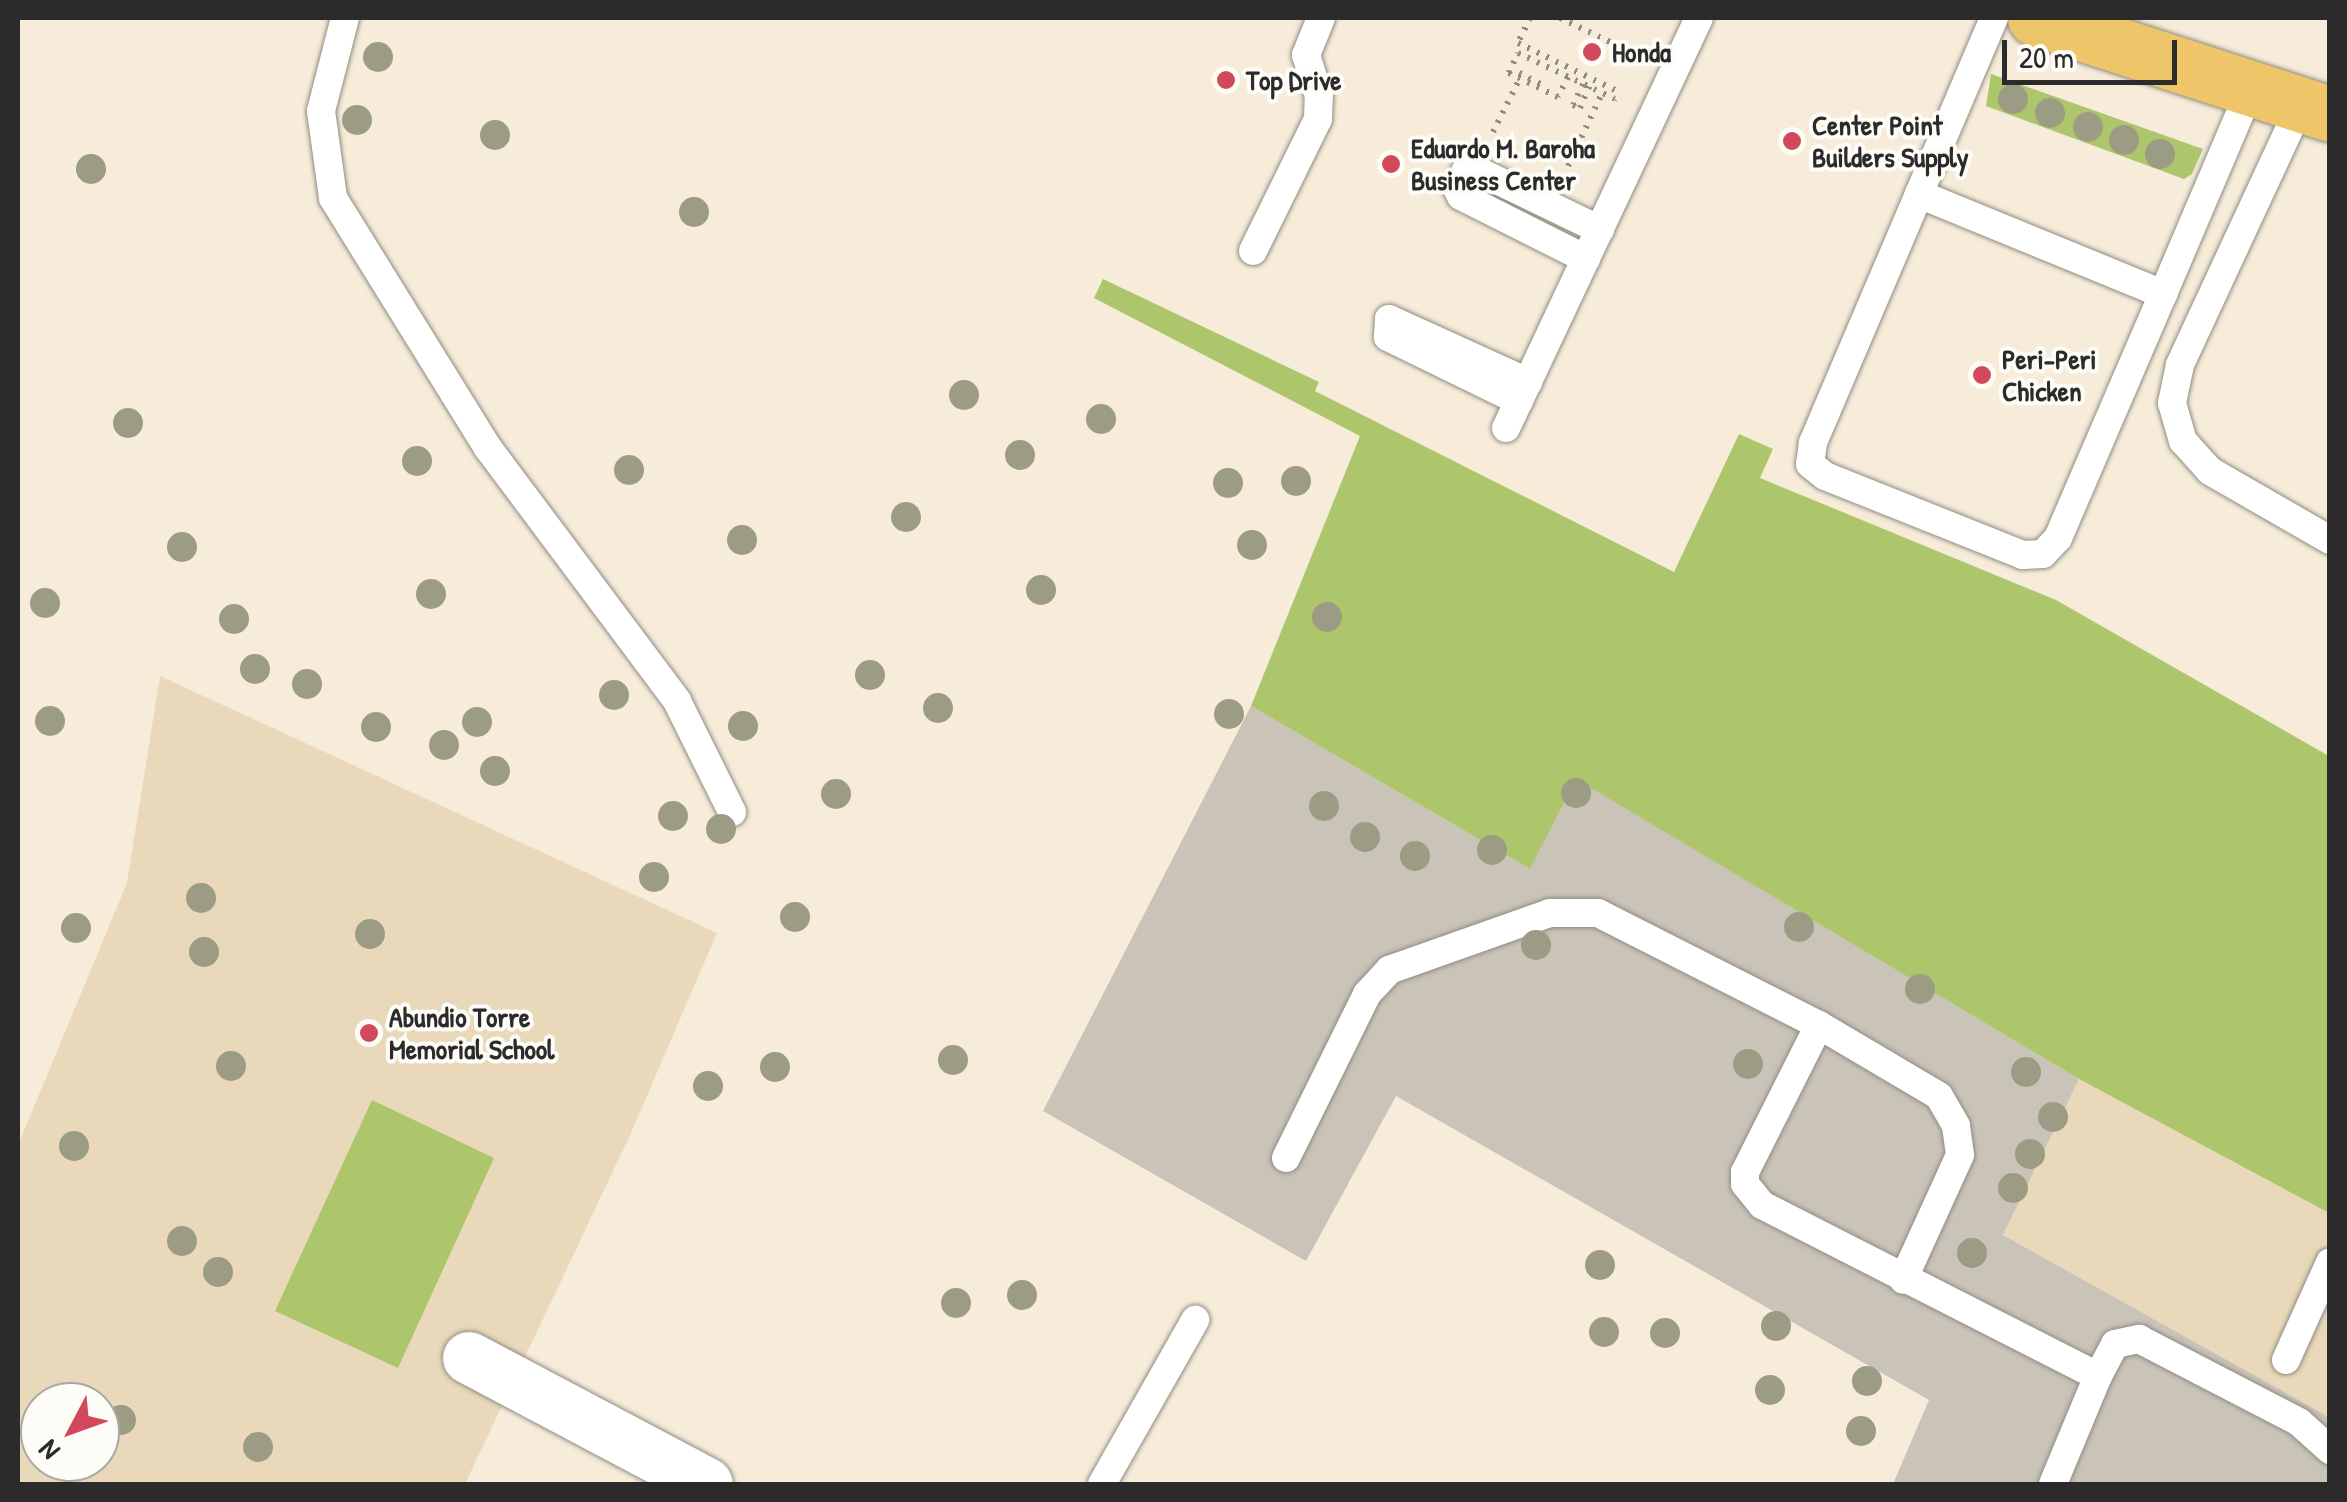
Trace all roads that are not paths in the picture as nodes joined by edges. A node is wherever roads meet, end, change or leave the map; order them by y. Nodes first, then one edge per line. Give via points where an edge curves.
1 (345, 18) edge
2 (1322, 18) edge
3 (1699, 18) edge
4 (1994, 18) edge
5 (2034, 18) edge
6 (2294, 102) edge
7 (1918, 194) junction
8 (1600, 230) junction
9 (1253, 252) dead end
10 (1586, 259) junction
11 (2163, 294) junction
12 (1506, 428) dead end
13 (2330, 540) edge
14 (732, 812) dead end
15 (1819, 1025) junction
16 (1286, 1158) dead end
17 (2330, 1262) edge
18 (1902, 1280) junction
19 (1195, 1320) dead end
20 (468, 1358) dead end
21 (2286, 1360) dead end
22 (2098, 1376) junction
23 (2330, 1450) edge
24 (708, 1484) edge
25 (1102, 1484) edge
26 (2053, 1484) edge

1 - 14 lane via 321,111 333,198 488,448 677,701
2 - 9 lane via 1306,55 1319,96 1318,119
3 - 8 lane
4 - 7 lane
5 - 6 highway
6 - 11 lane
6 - 13 lane via 2180,365 2172,403 2184,441 2210,471
7 - 11 lane
7 - 11 lane via 1812,444 1810,464 1826,476 2023,555 2043,554 2058,538
8 - 10 lane
8 - 10 lane via 1474,169 1466,170 1457,188
10 - 12 lane
15 - 16 lane via 1598,914 1550,913 1417,955 1378,979
15 - 18 lane via 1925,1084 1956,1126 1956,1168
15 - 18 lane via 1750,1158 1744,1184 1762,1205
17 - 21 lane
18 - 22 lane
19 - 25 lane
20 - 24 street
22 - 23 lane via 2115,1344 2139,1339 2299,1422
22 - 26 lane

